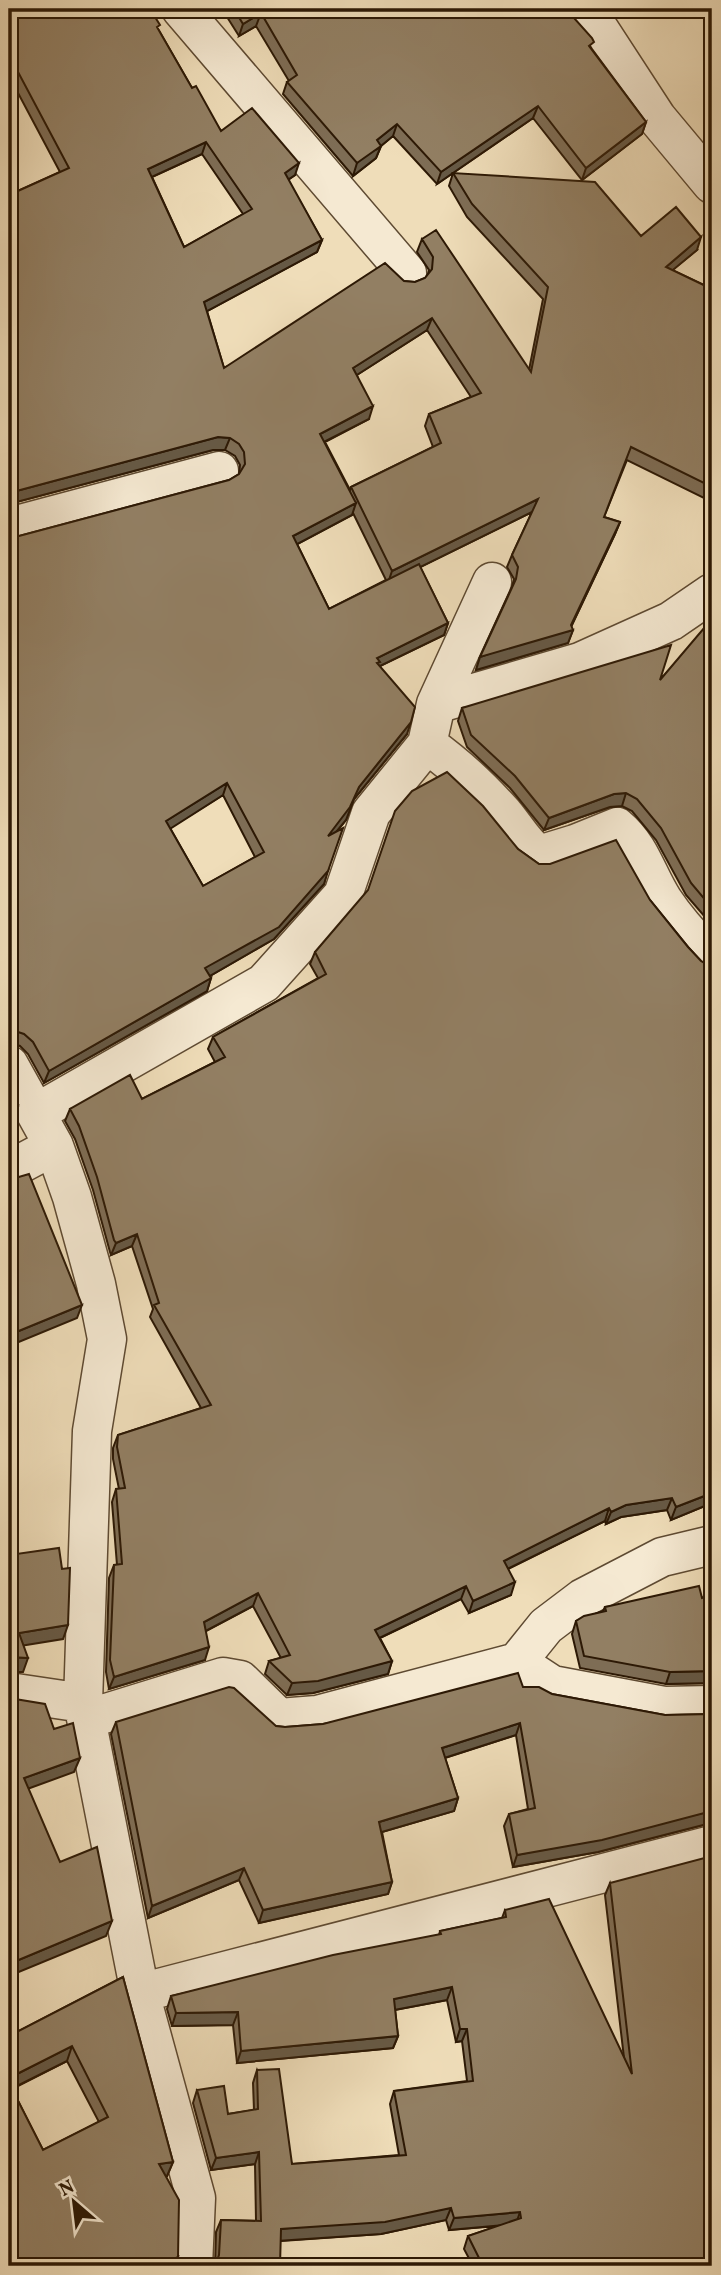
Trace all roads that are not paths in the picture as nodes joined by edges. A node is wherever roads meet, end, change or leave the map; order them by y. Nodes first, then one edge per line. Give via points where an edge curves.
1 (181, 9) edge
2 (586, 9) edge
3 (712, 184) edge
4 (407, 273) dead end
5 (219, 471) dead end
6 (9, 527) edge
7 (492, 582) dead end
8 (712, 593) edge
9 (436, 704) junction
10 (427, 744) junction
11 (712, 958) edge
12 (9, 1065) edge
13 (45, 1130) junction
14 (9, 1170) edge
15 (712, 1545) edge
16 (517, 1662) junction
17 (9, 1692) edge
18 (712, 1705) edge
19 (85, 1711) junction
20 (712, 1845) edge
21 (140, 1993) junction
22 (193, 2266) edge

1 - 4 street
2 - 3 street via 657,118
5 - 6 street
7 - 9 street
8 - 9 street via 671,621 580,662
9 - 10 street
10 - 11 street via 465,772 539,855 617,827 640,852 663,901
10 - 13 street via 371,813 343,895 264,983
12 - 13 street
13 - 14 street
13 - 19 street via 72,1196 107,1339 92,1431
15 - 16 street via 662,1557 583,1598 546,1626
16 - 18 street via 552,1685 664,1706
16 - 19 street via 317,1715 279,1718 240,1680 223,1676
17 - 19 street
19 - 21 street
20 - 21 street
21 - 22 street via 196,2198

